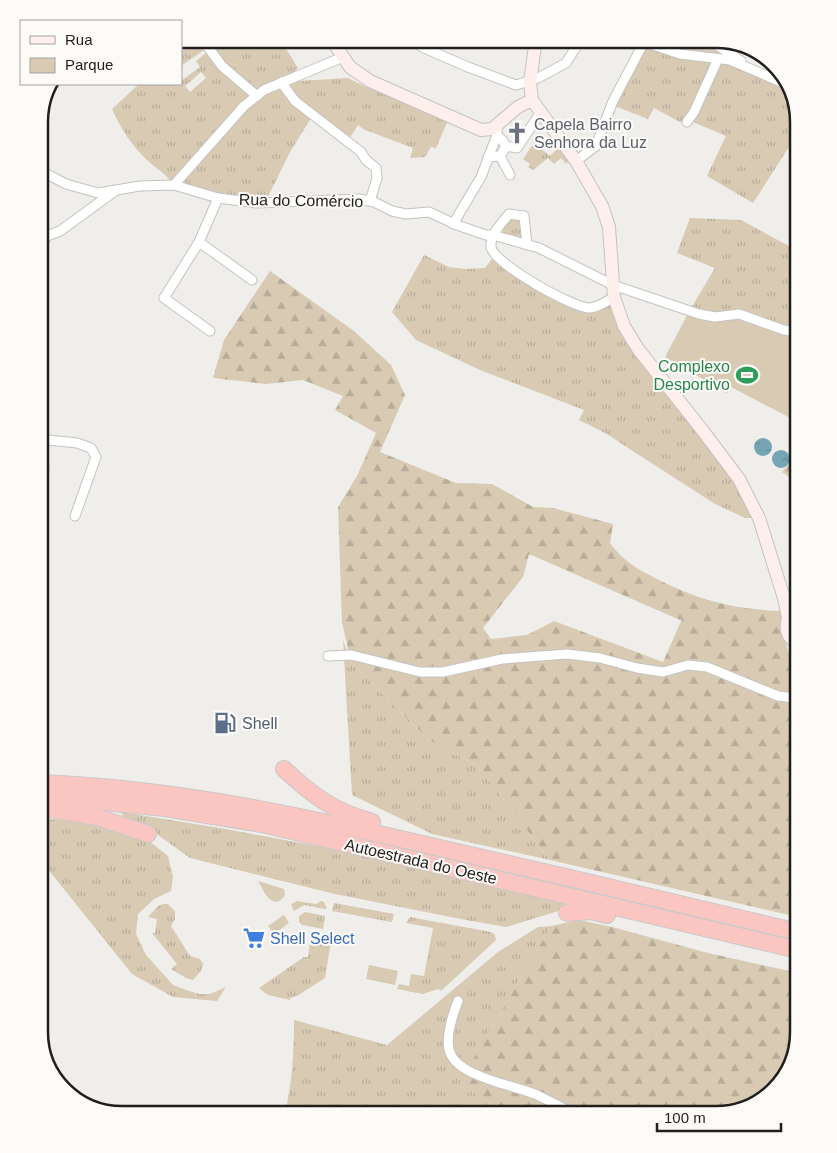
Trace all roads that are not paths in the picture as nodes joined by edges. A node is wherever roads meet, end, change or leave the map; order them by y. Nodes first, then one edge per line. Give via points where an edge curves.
1 (209, 48) edge
2 (338, 48) edge
3 (424, 48) edge
4 (535, 48) edge
5 (575, 48) edge
6 (638, 48) edge
7 (664, 48) edge
8 (722, 48) edge
9 (343, 57) junction
10 (718, 58) junction
11 (757, 72) junction
12 (776, 80) edge
13 (280, 82) junction
14 (530, 82) junction
15 (257, 96) junction
16 (532, 100) junction
17 (541, 112) junction
18 (687, 122) dead end
19 (493, 131) junction
20 (506, 146) junction
21 (500, 156) junction
22 (488, 157) junction
23 (576, 161) junction
24 (48, 175) edge
25 (510, 175) dead end
26 (174, 185) junction
27 (115, 191) junction
28 (218, 198) junction
29 (370, 201) junction
30 (453, 224) junction
31 (493, 235) junction
32 (48, 236) edge
33 (198, 242) junction
34 (527, 245) junction
35 (252, 280) dead end
36 (614, 291) junction
37 (210, 331) dead end
38 (790, 331) edge
39 (48, 440) edge
40 (75, 516) dead end
41 (784, 598) junction
42 (790, 601) edge
43 (790, 615) edge
44 (788, 618) junction
45 (790, 635) edge
46 (328, 656) dead end
47 (790, 698) edge
48 (284, 769) dead end
49 (48, 784) edge
50 (48, 798) edge
51 (48, 809) edge
52 (148, 834) dead end
53 (452, 850) junction
54 (567, 913) dead end
55 (790, 930) edge
56 (762, 941) junction
57 (790, 948) edge
58 (458, 1001) dead end
59 (558, 1106) edge

1 - 15 street via 222,66
2 - 9 street
3 - 14 street via 516,86
4 - 14 street
5 - 14 street via 566,63
6 - 23 street via 596,146
7 - 10 street via 680,54
8 - 11 street
9 - 13 street
9 - 19 street via 359,74 382,88 480,130
10 - 11 street
10 - 18 street
11 - 12 street
13 - 15 street
13 - 29 street via 295,101 361,152 376,168 377,178
14 - 16 street
15 - 26 street via 244,106
16 - 17 street
16 - 19 street via 518,107
17 - 20 street via 517,148
17 - 23 street
19 - 20 street
19 - 22 street
20 - 21 street
21 - 22 street
21 - 25 street
22 - 30 street via 481,177
23 - 36 street via 602,206 608,227
24 - 27 street, Rua do Comércio via 87,191
26 - 27 street, Rua do Comércio
26 - 28 street, Rua do Comércio
27 - 32 street via 60,232
28 - 29 street, Rua do Comércio via 257,203
28 - 33 street
29 - 30 street, Rua do Comércio via 406,214 428,212
30 - 31 street, Rua do Comércio
31 - 34 street, Rua do Comércio
31 - 34 street via 509,214 524,216
31 - 36 street via 491,246 502,262 564,299 588,308 599,306
33 - 35 street
33 - 37 street via 164,298
34 - 36 street, Rua do Comércio via 554,254
36 - 38 street, Rua do Comércio via 715,317 739,314
36 - 41 street via 624,326 638,349 739,479 759,518
39 - 40 street via 91,448 96,458
41 - 42 street
41 - 44 street
43 - 44 street
44 - 45 street via 787,631
46 - 47 street via 351,656 420,672 443,672 502,659 567,654 663,672 688,665 707,667 778,696
48 - 53 highway via 331,807 361,819 424,836
49 - 53 highway, Autoestrada do Oeste via 134,789 212,800 307,817
50 - 56 highway, Autoestrada do Oeste via 165,808 262,824
51 - 52 highway via 100,818
53 - 55 highway, Autoestrada do Oeste
54 - 56 highway via 591,911 711,937
56 - 57 highway, Autoestrada do Oeste
58 - 59 street via 450,1022 449,1050 456,1064

